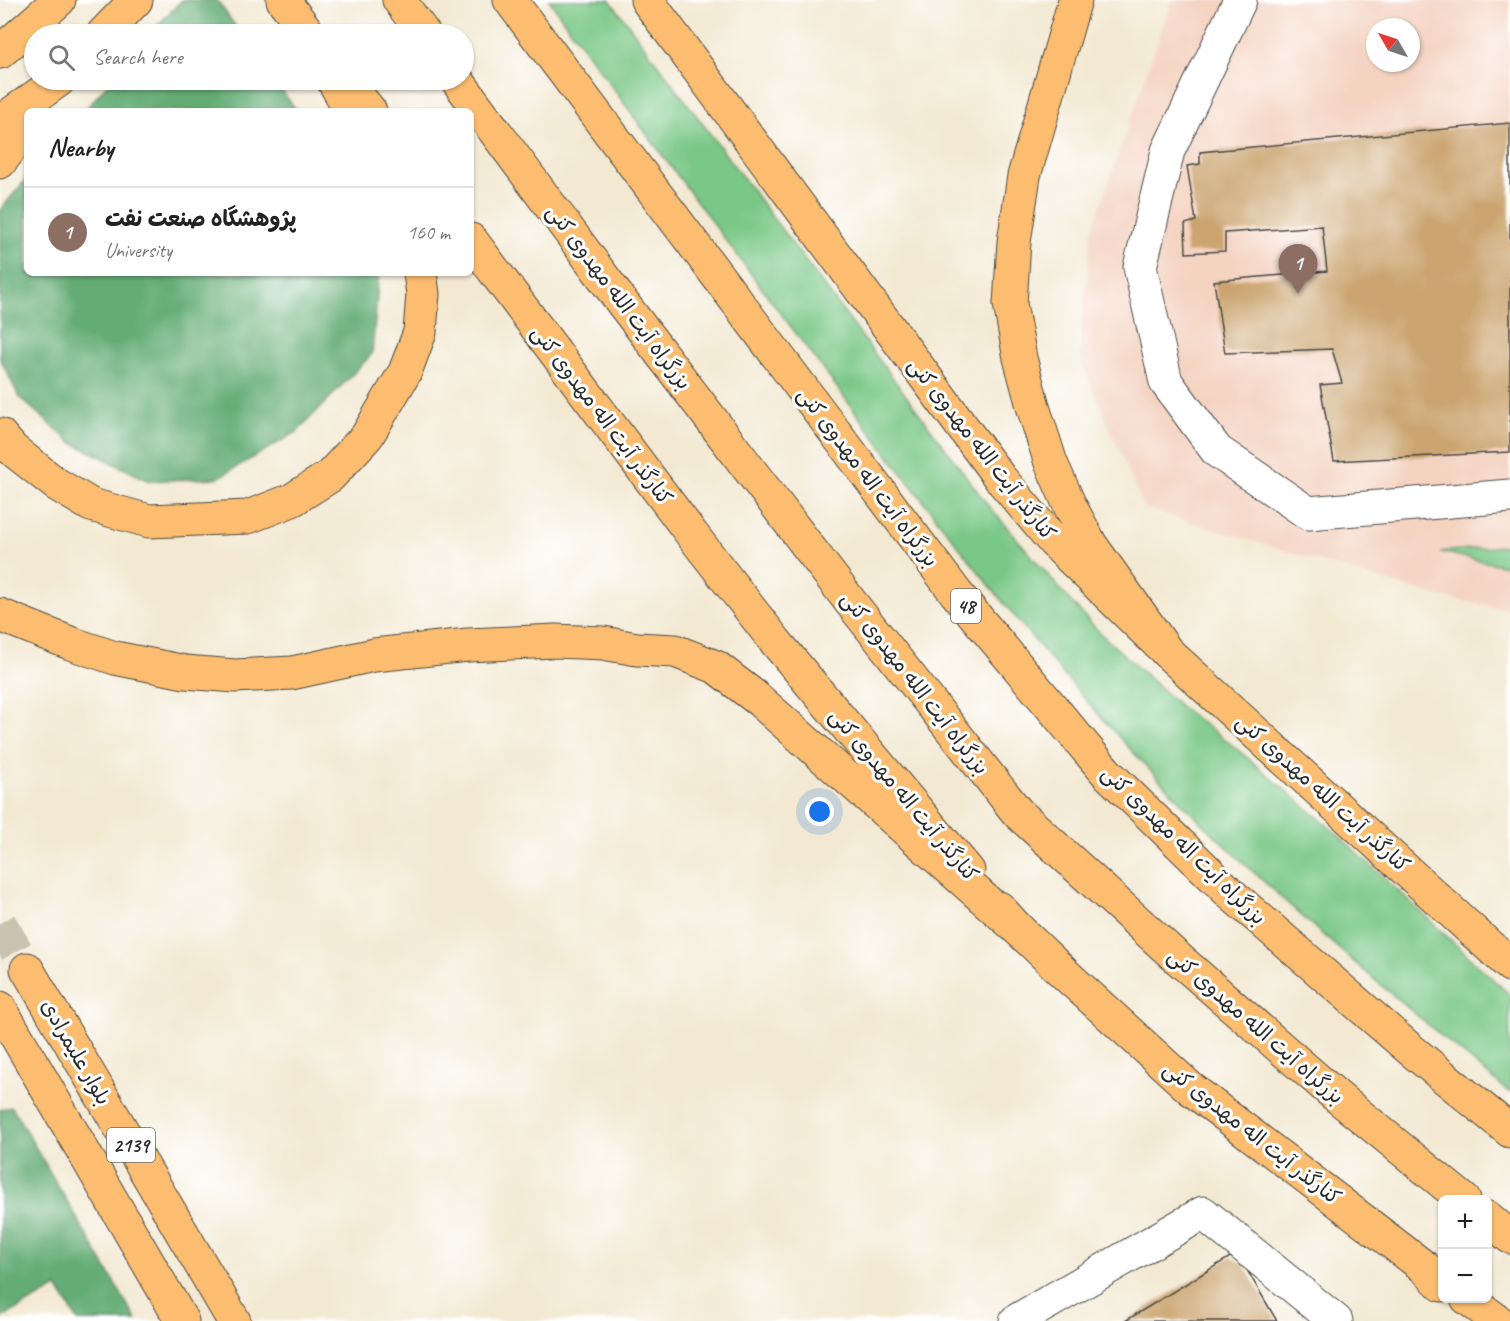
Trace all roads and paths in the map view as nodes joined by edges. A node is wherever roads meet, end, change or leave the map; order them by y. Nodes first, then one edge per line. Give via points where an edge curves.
1 (59, 0) edge
2 (136, 0) edge
3 (399, 0) edge
4 (510, 0) edge
5 (647, 0) edge
6 (1075, 0) edge
7 (1240, 0) edge
8 (32, 24) edge
9 (113, 24) edge
10 (417, 24) edge
11 (24, 31) edge
12 (0, 52) edge
13 (46, 90) edge
14 (54, 90) edge
15 (339, 90) edge
16 (353, 90) edge
17 (464, 90) edge
18 (40, 108) edge
19 (349, 108) edge
20 (368, 108) edge
21 (0, 122) edge
22 (24, 130) edge
23 (0, 162) edge
24 (474, 244) edge
25 (420, 276) edge
26 (0, 435) edge
27 (1510, 496) edge
28 (0, 615) edge
29 (1167, 652) junction
30 (1018, 929) junction
31 (1510, 965) edge
32 (27, 969) tunnel mouth
33 (0, 1008) edge
34 (1510, 1131) edge
35 (1458, 1195) edge
36 (1492, 1221) edge
37 (1510, 1236) edge
38 (1436, 1278) edge
39 (1460, 1303) edge
40 (1473, 1303) edge
41 (182, 1321) edge
42 (234, 1321) edge
43 (1016, 1321) edge
44 (1336, 1321) edge
45 (1479, 1321) edge
46 (1498, 1321) edge

1 - 8 main road
2 - 9 main road
3 - 10 main road
4 - 34 main road, بزرگراه آیت اله مهدوی کنی / 48 via 956,593 1106,772 1232,895
5 - 29 main road, کنارگذر آیت الله مهدوی کنی via 1000,478 1054,542
6 - 29 main road via 1024,176 1010,303 1034,410 1070,506 1091,545
7 - 27 street via 1168,151 1140,267 1166,382 1217,452 1308,513
11 - 12 main road
13 - 21 main road
14 - 18 main road
15 - 19 main road
16 - 20 main road
17 - 35 main road, بزرگراه آیت الله مهدوی کنی via 830,575 1018,813 1335,1095
22 - 23 main road
24 - 30 main road, کنارگذر آیت اله مهدوی کنی via 775,641
25 - 26 main road via 420,332 405,372 367,436 330,476 292,500 248,517 149,521 91,505 56,484
28 - 30 main road via 115,658 185,672 235,676 292,673 374,656 468,645 555,641 675,651 716,667 759,700
29 - 31 main road, کنارگذر آیت الله مهدوی کنی
30 - 38 main road, کنارگذر آیت اله مهدوی کنی via 1190,1088
32 - 42 main road, بلوار علیمرادی / 2139
33 - 41 main road, بلوار علیمرادی / 2139
36 - 37 main road
39 - 45 main road
40 - 46 main road
43 - 44 street via 1203,1213

